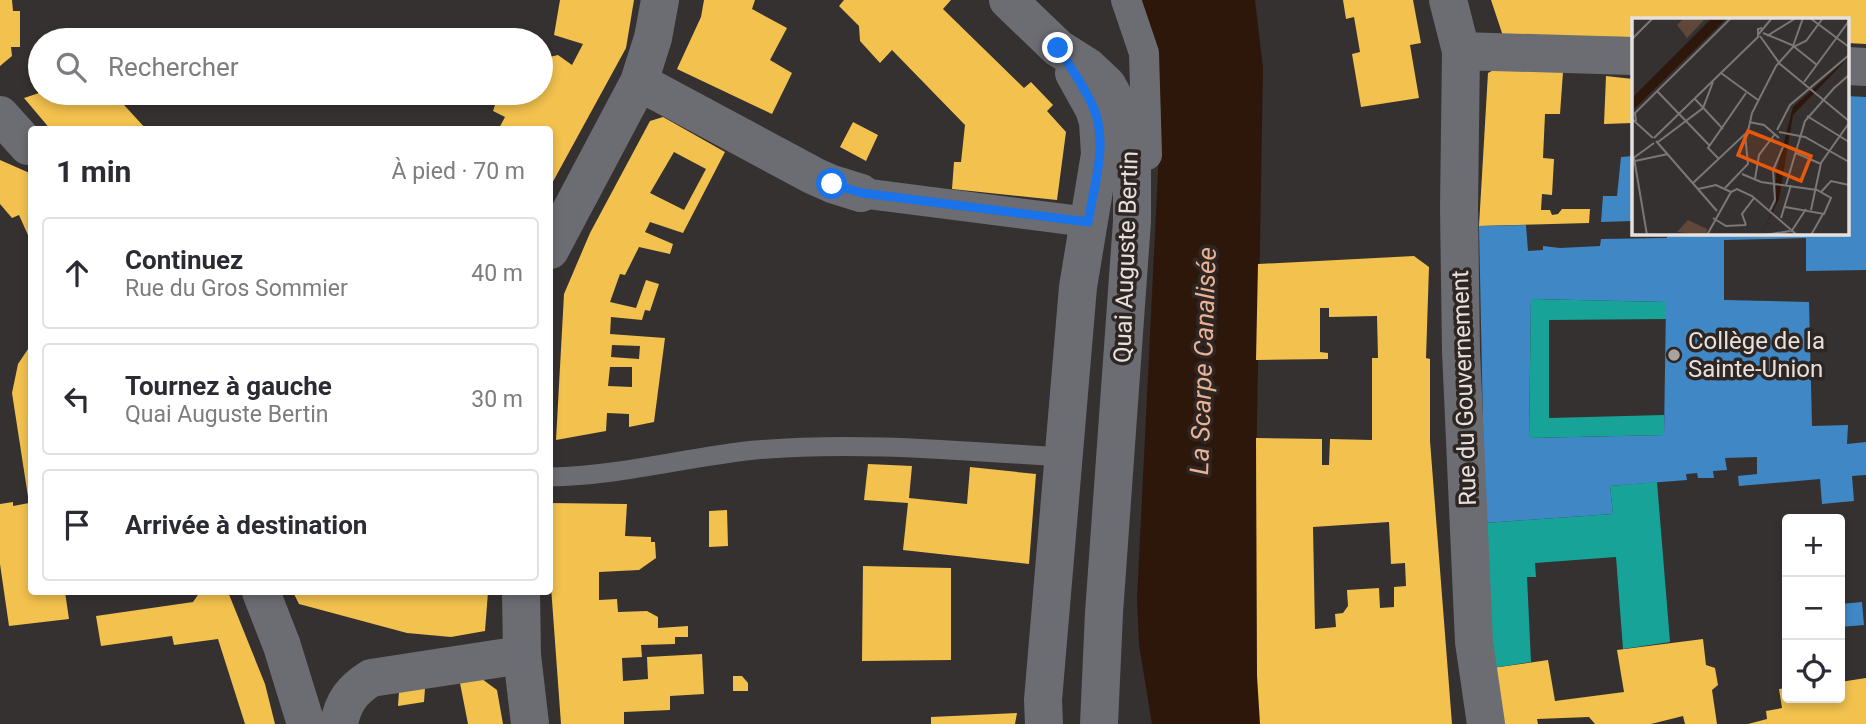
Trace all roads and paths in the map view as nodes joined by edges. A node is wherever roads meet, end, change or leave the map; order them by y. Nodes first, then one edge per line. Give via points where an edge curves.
1 (660, 0) edge
2 (1008, 0) edge
3 (1126, 0) edge
4 (1448, 0) edge
5 (1058, 48) junction
6 (1461, 51) junction
7 (1632, 56) edge
8 (1848, 66) edge
9 (1866, 67) edge
10 (639, 82) junction
11 (0, 115) edge
12 (20, 143) edge
13 (1132, 169) junction
14 (862, 193) joint
15 (1088, 222) junction
16 (553, 244) edge
17 (1063, 457) junction
18 (553, 477) edge
19 (262, 595) edge
20 (521, 595) edge
21 (522, 655) junction
22 (306, 724) edge
23 (339, 724) edge
24 (530, 724) edge
25 (1044, 724) edge
26 (1099, 724) edge
27 (1486, 724) edge

1 - 10 street
2 - 5 street
3 - 13 street via 1144,54 1145,80 1147,158
4 - 6 street, Rue du Gouvernement
5 - 13 street, Quai Auguste Bertin via 1107,85 1129,125
5 - 15 street, Quai Auguste Bertin via 1098,122 1100,154
6 - 7 street
6 - 27 street, Rue du Gouvernement via 1461,351 1474,642
8 - 9 street
10 - 14 street via 814,176
10 - 16 street
11 - 12 street
13 - 26 street, Quai Auguste Bertin
14 - 15 street
15 - 17 street, Quai Auguste Bertin
17 - 18 lane via 854,445 755,450
17 - 25 street, Quai Auguste Bertin
19 - 22 street
20 - 21 street
21 - 23 street via 371,678 355,688
21 - 24 street

